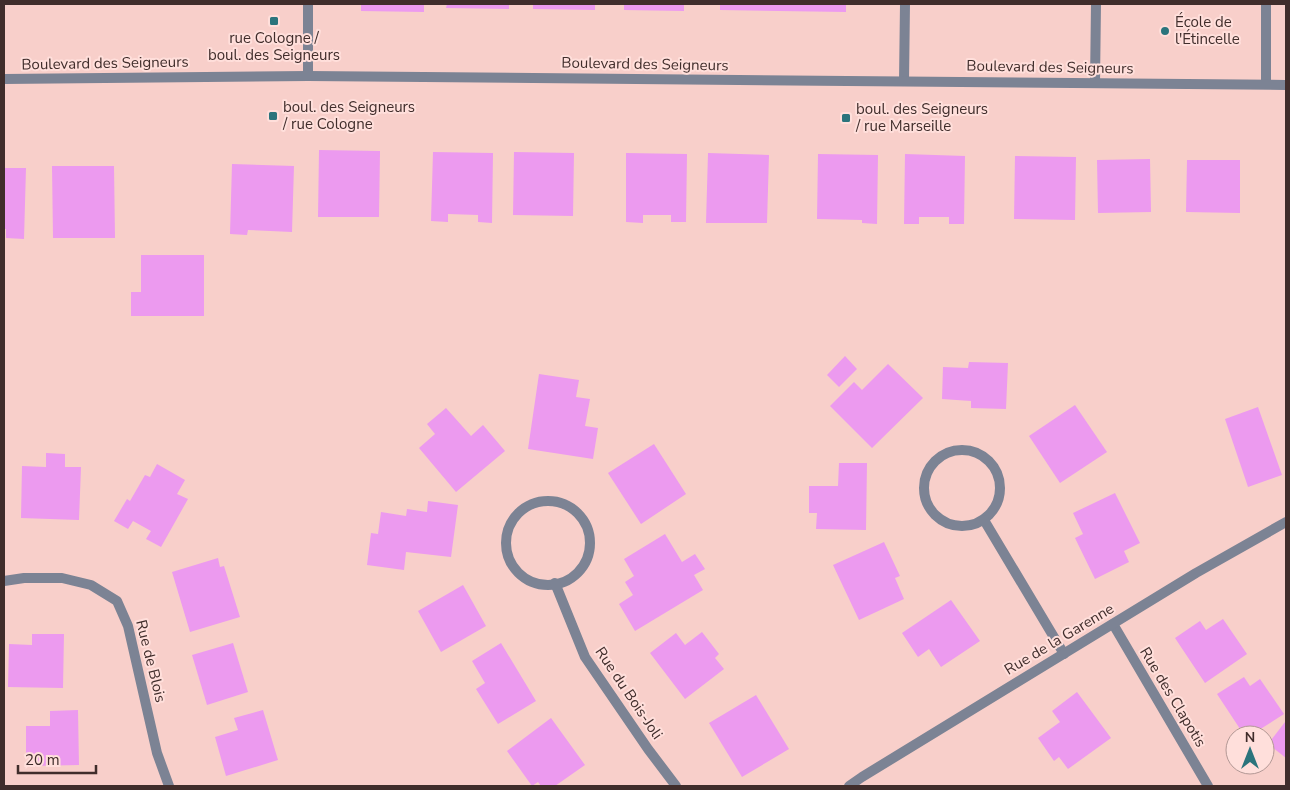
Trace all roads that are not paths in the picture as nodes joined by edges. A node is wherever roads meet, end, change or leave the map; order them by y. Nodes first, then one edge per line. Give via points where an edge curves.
1 (308, 4) edge
2 (905, 4) edge
3 (1096, 4) edge
4 (1266, 4) edge
5 (308, 76) junction
6 (4, 79) edge
7 (904, 81) junction
8 (1095, 83) junction
9 (1266, 84) junction
10 (1286, 85) edge
11 (984, 520) junction
12 (1286, 522) edge
13 (4, 581) edge
14 (555, 583) junction
15 (1113, 624) junction
16 (1064, 654) junction
17 (168, 786) edge
18 (676, 786) edge
19 (849, 786) edge
20 (1208, 786) edge

1 - 5 street
2 - 7 street
3 - 8 street
4 - 9 street
5 - 6 street, Boulevard des Seigneurs
5 - 7 street, Boulevard des Seigneurs
7 - 8 street, Boulevard des Seigneurs
8 - 9 street, Boulevard des Seigneurs
9 - 10 street, Boulevard des Seigneurs
11 - 11 street via 999,500 1001,488 992,464 971,451 946,453 928,470 924,482 928,507 947,524 960,527
11 - 16 street
12 - 15 street, Rue de la Garenne
13 - 17 street, Rue de Blois via 62,578 91,585 117,601 128,626
14 - 14 street via 568,581 579,573 587,562 591,535 578,511 553,500 540,501 526,506 515,516 508,529 508,558 515,570 527,580 540,585
14 - 18 street, Rue du Bois-Joli via 585,657
15 - 16 street, Rue de la Garenne
15 - 20 street, Rue des Clapotis
16 - 19 street, Rue de la Garenne

